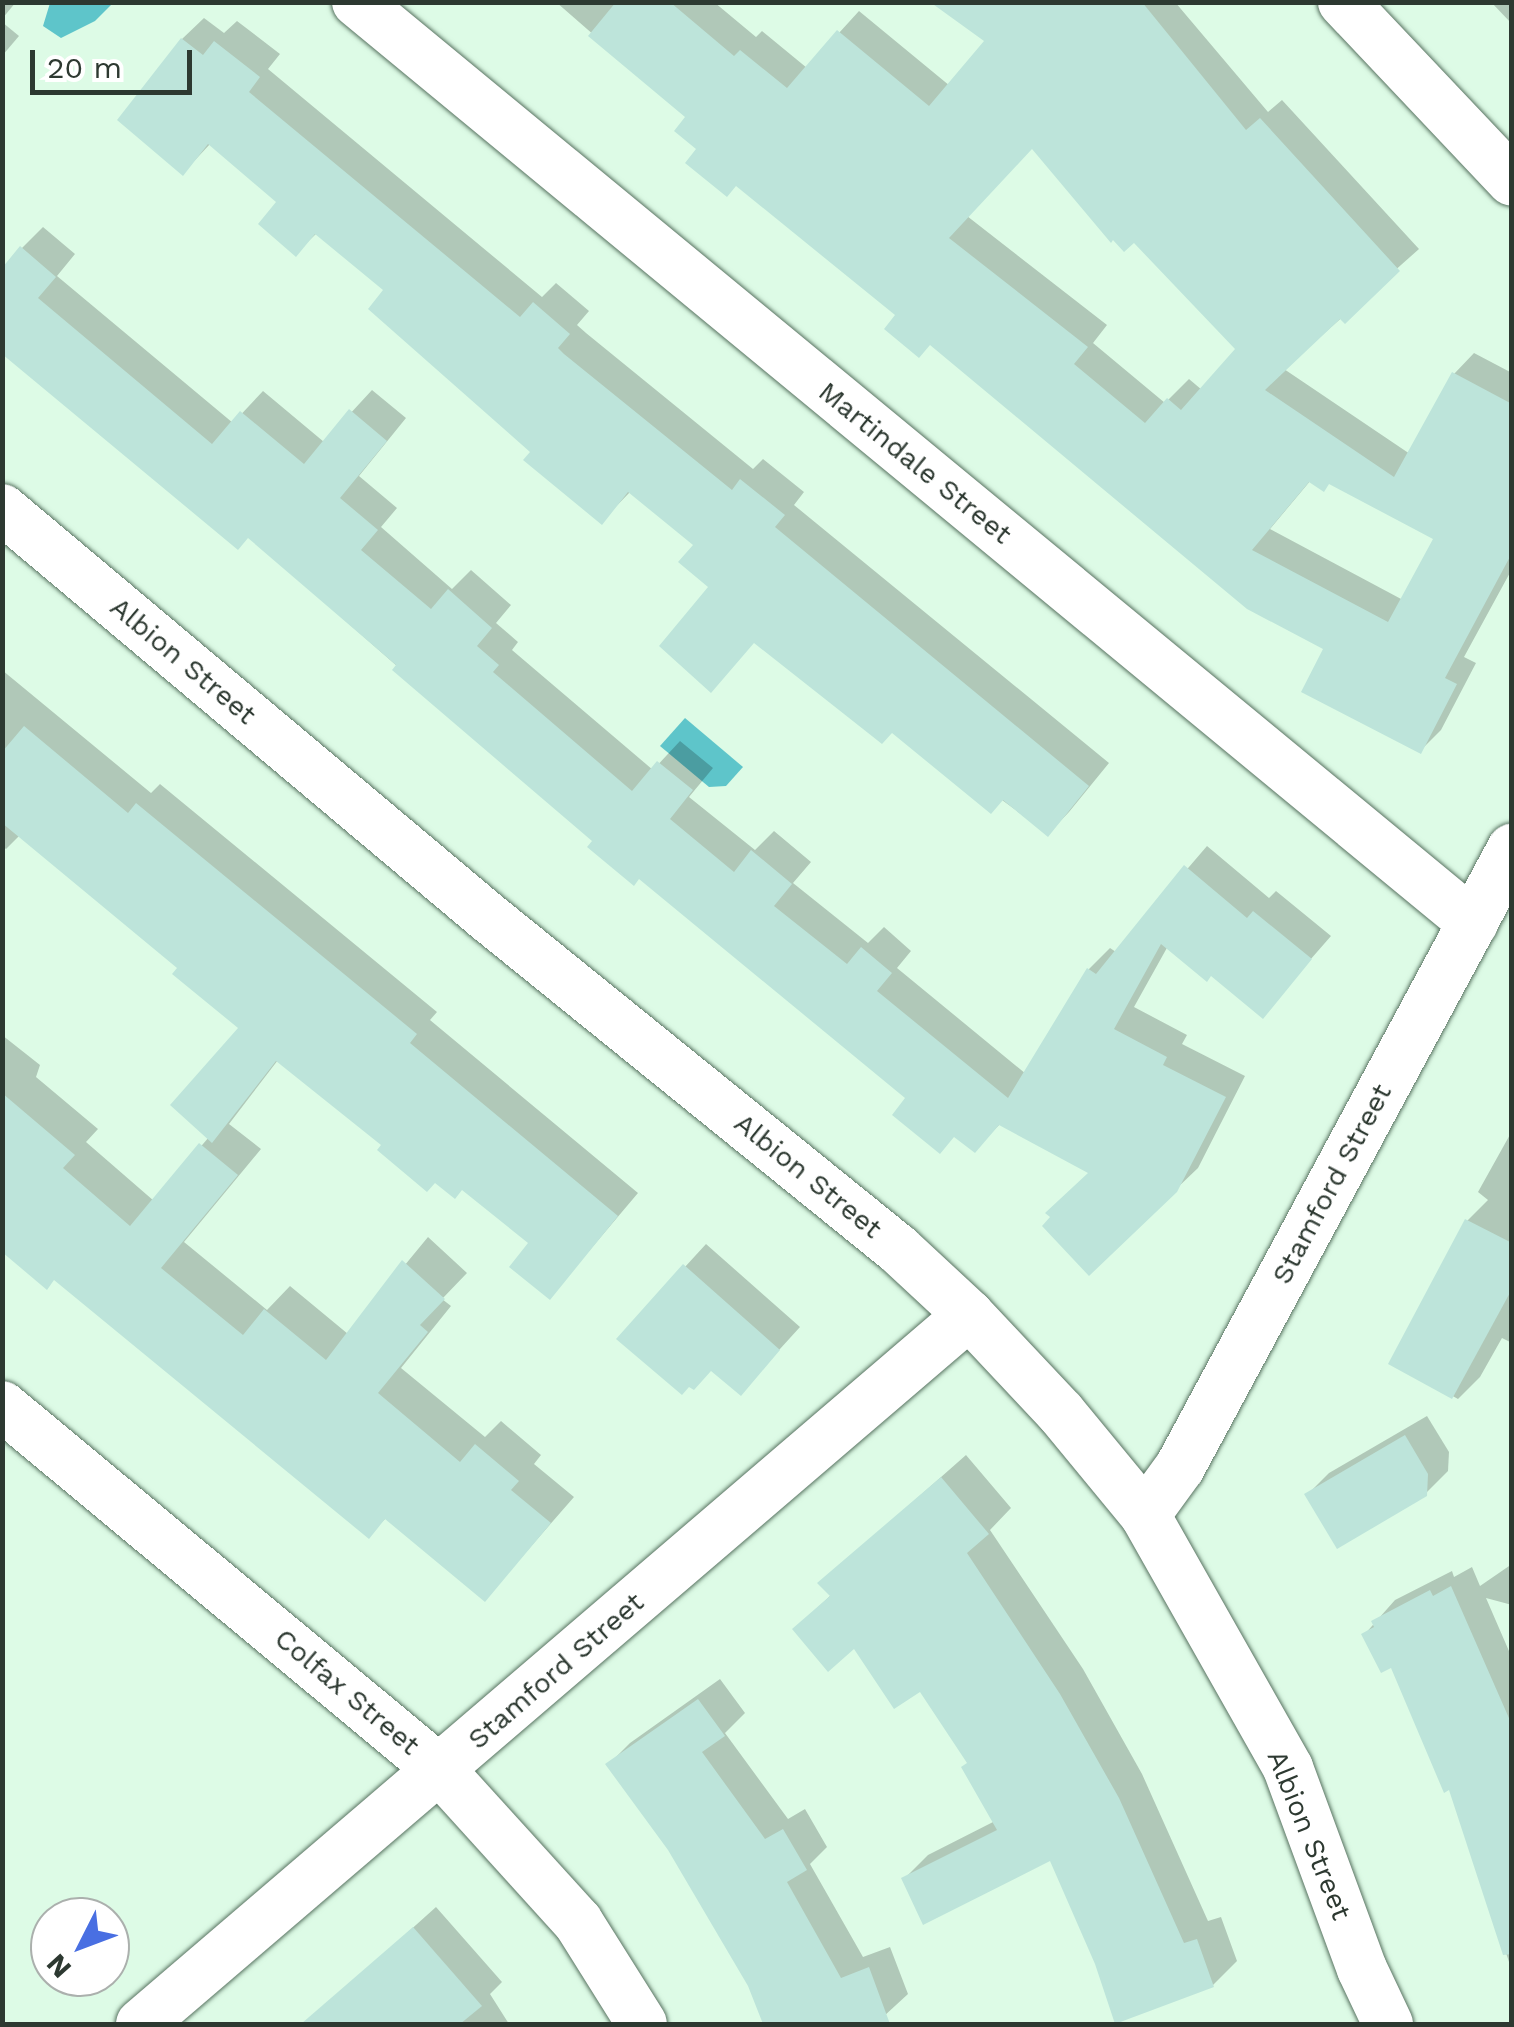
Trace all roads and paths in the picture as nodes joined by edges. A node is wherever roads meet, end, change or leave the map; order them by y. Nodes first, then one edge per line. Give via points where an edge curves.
1 (357, 2) edge
2 (1342, 2) edge
3 (1512, 181) edge
4 (2, 510) edge
5 (1512, 849) edge
6 (1474, 923) junction
7 (970, 1315) junction
8 (2, 1406) edge
9 (1145, 1514) junction
10 (441, 1770) junction
11 (141, 2024) edge
12 (642, 2024) edge
13 (1388, 2024) edge

1 - 6 street, Martindale Street
2 - 3 street
4 - 7 street, Albion Street
5 - 6 street, Stamford Street
6 - 9 street, Stamford Street via 1180,1467
7 - 9 street, Albion Street
7 - 10 street, Stamford Street
8 - 10 street, Colfax Street
9 - 13 street, Albion Street via 1288,1768
10 - 11 street, Stamford Street
10 - 12 street, Colfax Street via 578,1922

